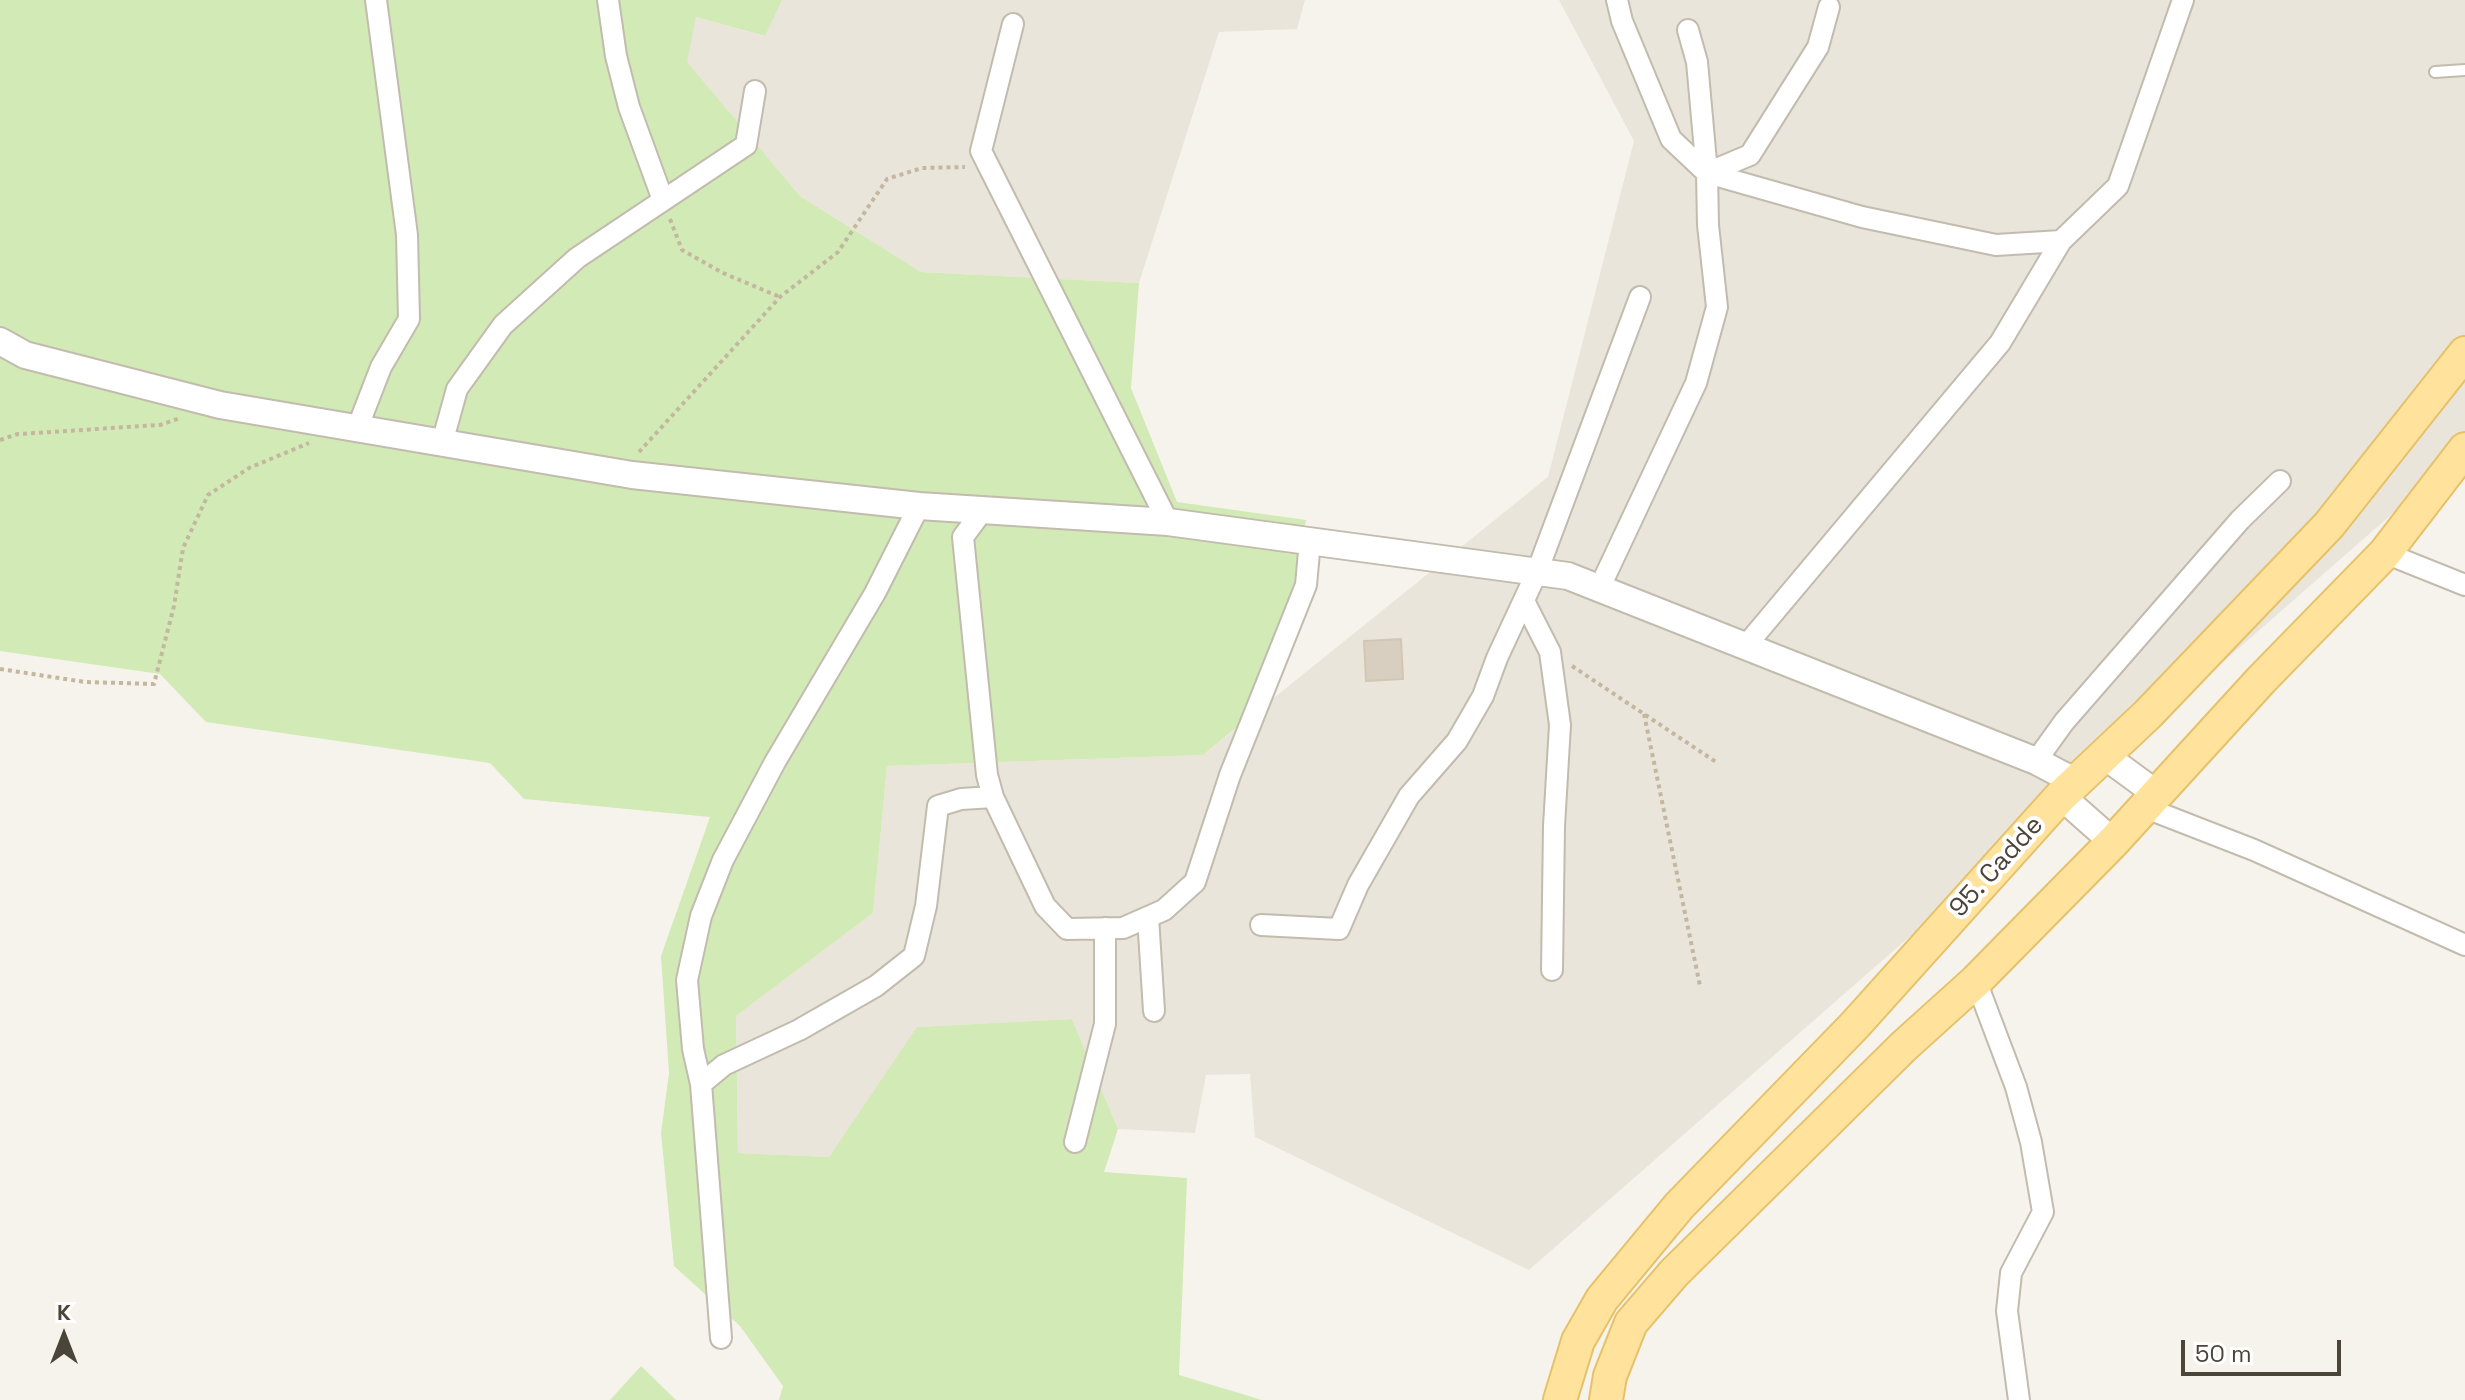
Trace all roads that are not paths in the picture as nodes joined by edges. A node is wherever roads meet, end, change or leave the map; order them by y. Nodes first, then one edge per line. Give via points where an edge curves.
1 (376, 0) edge
2 (608, 0) edge
3 (1617, 0) edge
4 (2183, 0) edge
5 (1829, 7) dead end
6 (1013, 24) dead end
7 (1688, 30) dead end
8 (2465, 70) edge
9 (2435, 72) dead end
10 (755, 91) dead end
11 (1707, 173) junction
12 (663, 200) junction
13 (2061, 241) junction
14 (1640, 297) dead end
15 (0, 341) edge
16 (2465, 353) edge
17 (357, 429) junction
18 (442, 443) junction
19 (2465, 449) edge
20 (2280, 481) dead end
21 (919, 506) junction
22 (983, 510) junction
23 (1168, 522) junction
24 (1310, 541) junction
25 (2385, 553) junction
26 (1537, 572) junction
27 (2465, 585) edge
28 (1599, 589) junction
29 (1524, 601) junction
30 (1744, 648) junction
31 (2105, 756) junction
32 (2036, 761) junction
33 (2069, 789) junction
34 (993, 797) junction
35 (2152, 802) junction
36 (2113, 842) junction
37 (1148, 917) junction
38 (1261, 925) dead end
39 (1105, 928) junction
40 (2465, 945) edge
41 (1552, 970) dead end
42 (1976, 981) junction
43 (1154, 1011) dead end
44 (701, 1084) junction
45 (1075, 1142) dead end
46 (721, 1338) dead end
47 (1560, 1400) edge
48 (1606, 1400) edge
49 (2019, 1400) edge

1 - 17 street via 407,235 409,319 381,367
2 - 12 street via 629,107
3 - 11 street via 1671,139
4 - 13 street via 2118,186
5 - 11 street via 1818,47 1750,155
6 - 23 street via 981,151
7 - 11 street via 1697,62
8 - 9 lane
10 - 12 street via 746,145
11 - 13 street via 1862,217 1996,245
11 - 28 street via 1717,307 1696,383
12 - 18 street via 577,258 503,325 457,389
13 - 30 street via 2000,343
14 - 26 street
15 - 17 street via 25,355 220,405
16 - 31 main road, 95. Cadde via 2329,525
17 - 18 street
18 - 21 street via 619,473
19 - 25 main road
20 - 32 street via 2240,520
21 - 22 street
21 - 44 street via 731,846 701,916 687,980
22 - 23 street
22 - 34 street via 963,537
23 - 24 street
24 - 26 street
24 - 37 street via 1306,585 1230,775 1195,882
25 - 27 street
25 - 35 main road
26 - 28 street via 1568,576
26 - 29 street
28 - 30 street
29 - 38 street via 1483,696 1457,741 1409,796 1339,929
29 - 41 street via 1550,652 1560,725
30 - 32 street
31 - 33 main road, 95. Cadde
31 - 35 street
32 - 33 street
33 - 36 street
33 - 47 main road, 95. Cadde via 1854,1026 1679,1206 1602,1299 1578,1341
34 - 39 street via 1045,906 1067,929
34 - 44 street via 938,806 914,956 876,986 724,1065
35 - 36 main road
35 - 40 street
36 - 42 main road
37 - 39 street via 1123,928
37 - 43 street
39 - 45 street via 1105,1024
42 - 48 main road via 1674,1273 1631,1323
42 - 49 street via 2016,1087 2043,1212 2011,1273 2007,1311
44 - 46 street

